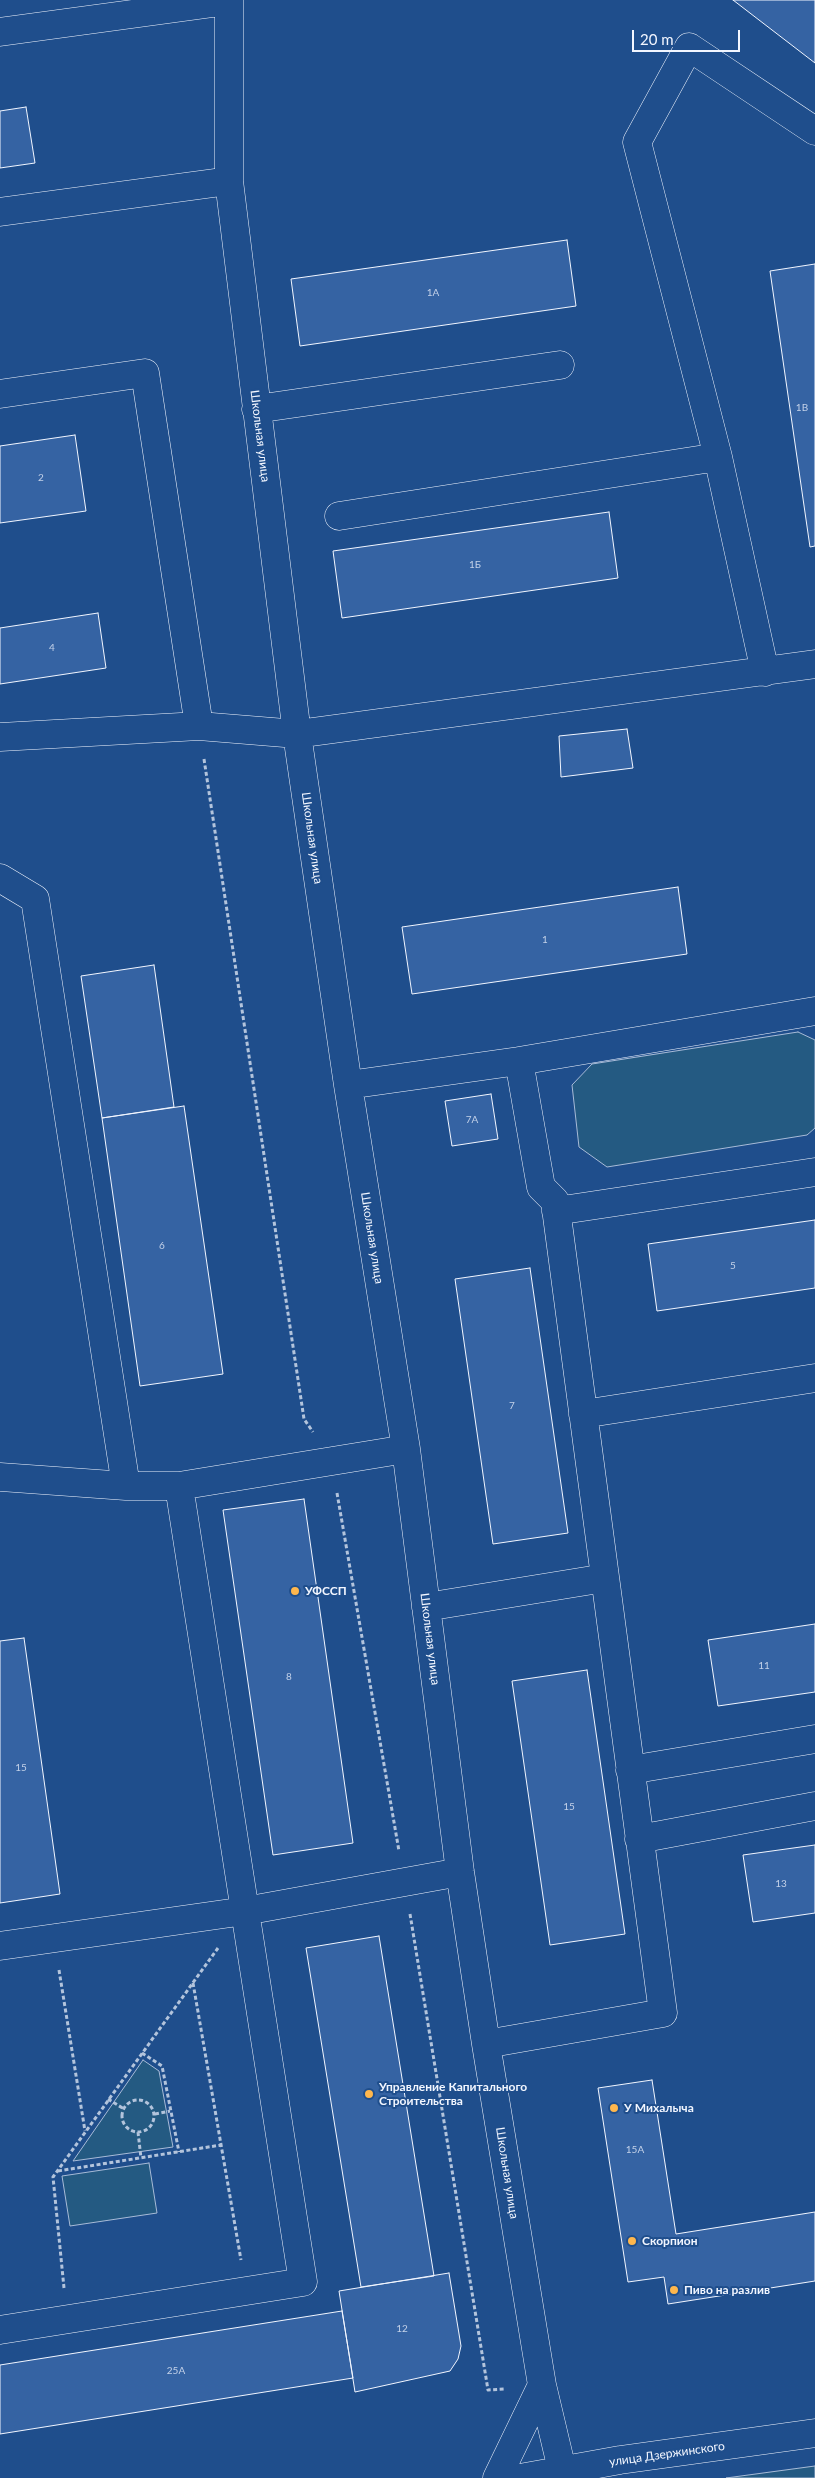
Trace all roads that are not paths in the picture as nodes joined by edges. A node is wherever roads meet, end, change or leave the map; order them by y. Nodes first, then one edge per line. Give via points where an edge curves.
1 (229, 0) edge
2 (0, 32) edge
3 (815, 131) edge
4 (229, 182) junction
5 (0, 212) edge
6 (560, 365) dead end
7 (0, 394) edge
8 (256, 410) junction
9 (718, 456) junction
10 (339, 516) dead end
11 (815, 664) edge
12 (765, 672) junction
13 (199, 726) junction
14 (297, 734) junction
15 (0, 737) edge
16 (0, 878) edge
17 (815, 1011) edge
18 (518, 1060) junction
19 (348, 1085) junction
20 (815, 1172) edge
21 (556, 1211) junction
22 (815, 1378) edge
23 (583, 1414) junction
24 (406, 1449) junction
25 (0, 1477) edge
26 (126, 1486) junction
27 (178, 1486) junction
28 (605, 1578) junction
29 (426, 1607) junction
30 (815, 1739) edge
31 (630, 1770) junction
32 (815, 1806) edge
33 (640, 1839) junction
34 (460, 1872) junction
35 (245, 1911) junction
36 (0, 1946) edge
37 (486, 2044) junction
38 (0, 2330) edge
39 (542, 2385) junction
40 (815, 2433) edge
41 (564, 2474) edge
42 (497, 2478) edge
43 (520, 2478) edge

1 - 2 street
1 - 4 street, Школьная улица
3 - 9 street via 688,47 637,142
4 - 5 street
4 - 8 street, Школьная улица
6 - 8 street
7 - 13 street via 145,373
8 - 14 street, Школьная улица
9 - 10 street
9 - 12 street
11 - 12 street
12 - 14 street
13 - 14 street
13 - 15 street
14 - 19 street, Школьная улица
16 - 26 street via 35,899
17 - 18 street
18 - 19 street
18 - 21 street via 541,1187 555,1201
19 - 24 street, Школьная улица
20 - 21 street
21 - 23 street
22 - 23 street
23 - 28 street
24 - 27 street
24 - 29 street, Школьная улица
25 - 26 street
26 - 27 street
27 - 35 street
28 - 29 street
28 - 31 street
29 - 34 street, Школьная улица
30 - 31 street
31 - 33 street
32 - 33 street
33 - 37 street via 663,2013
34 - 35 street
34 - 37 street, Школьная улица
35 - 36 street
35 - 38 street via 303,2282
37 - 39 street, Школьная улица
39 - 41 street, Школьная улица
39 - 42 street
40 - 41 street, улица Дзержинского via 620,2460
41 - 43 street, улица Дзержинского

